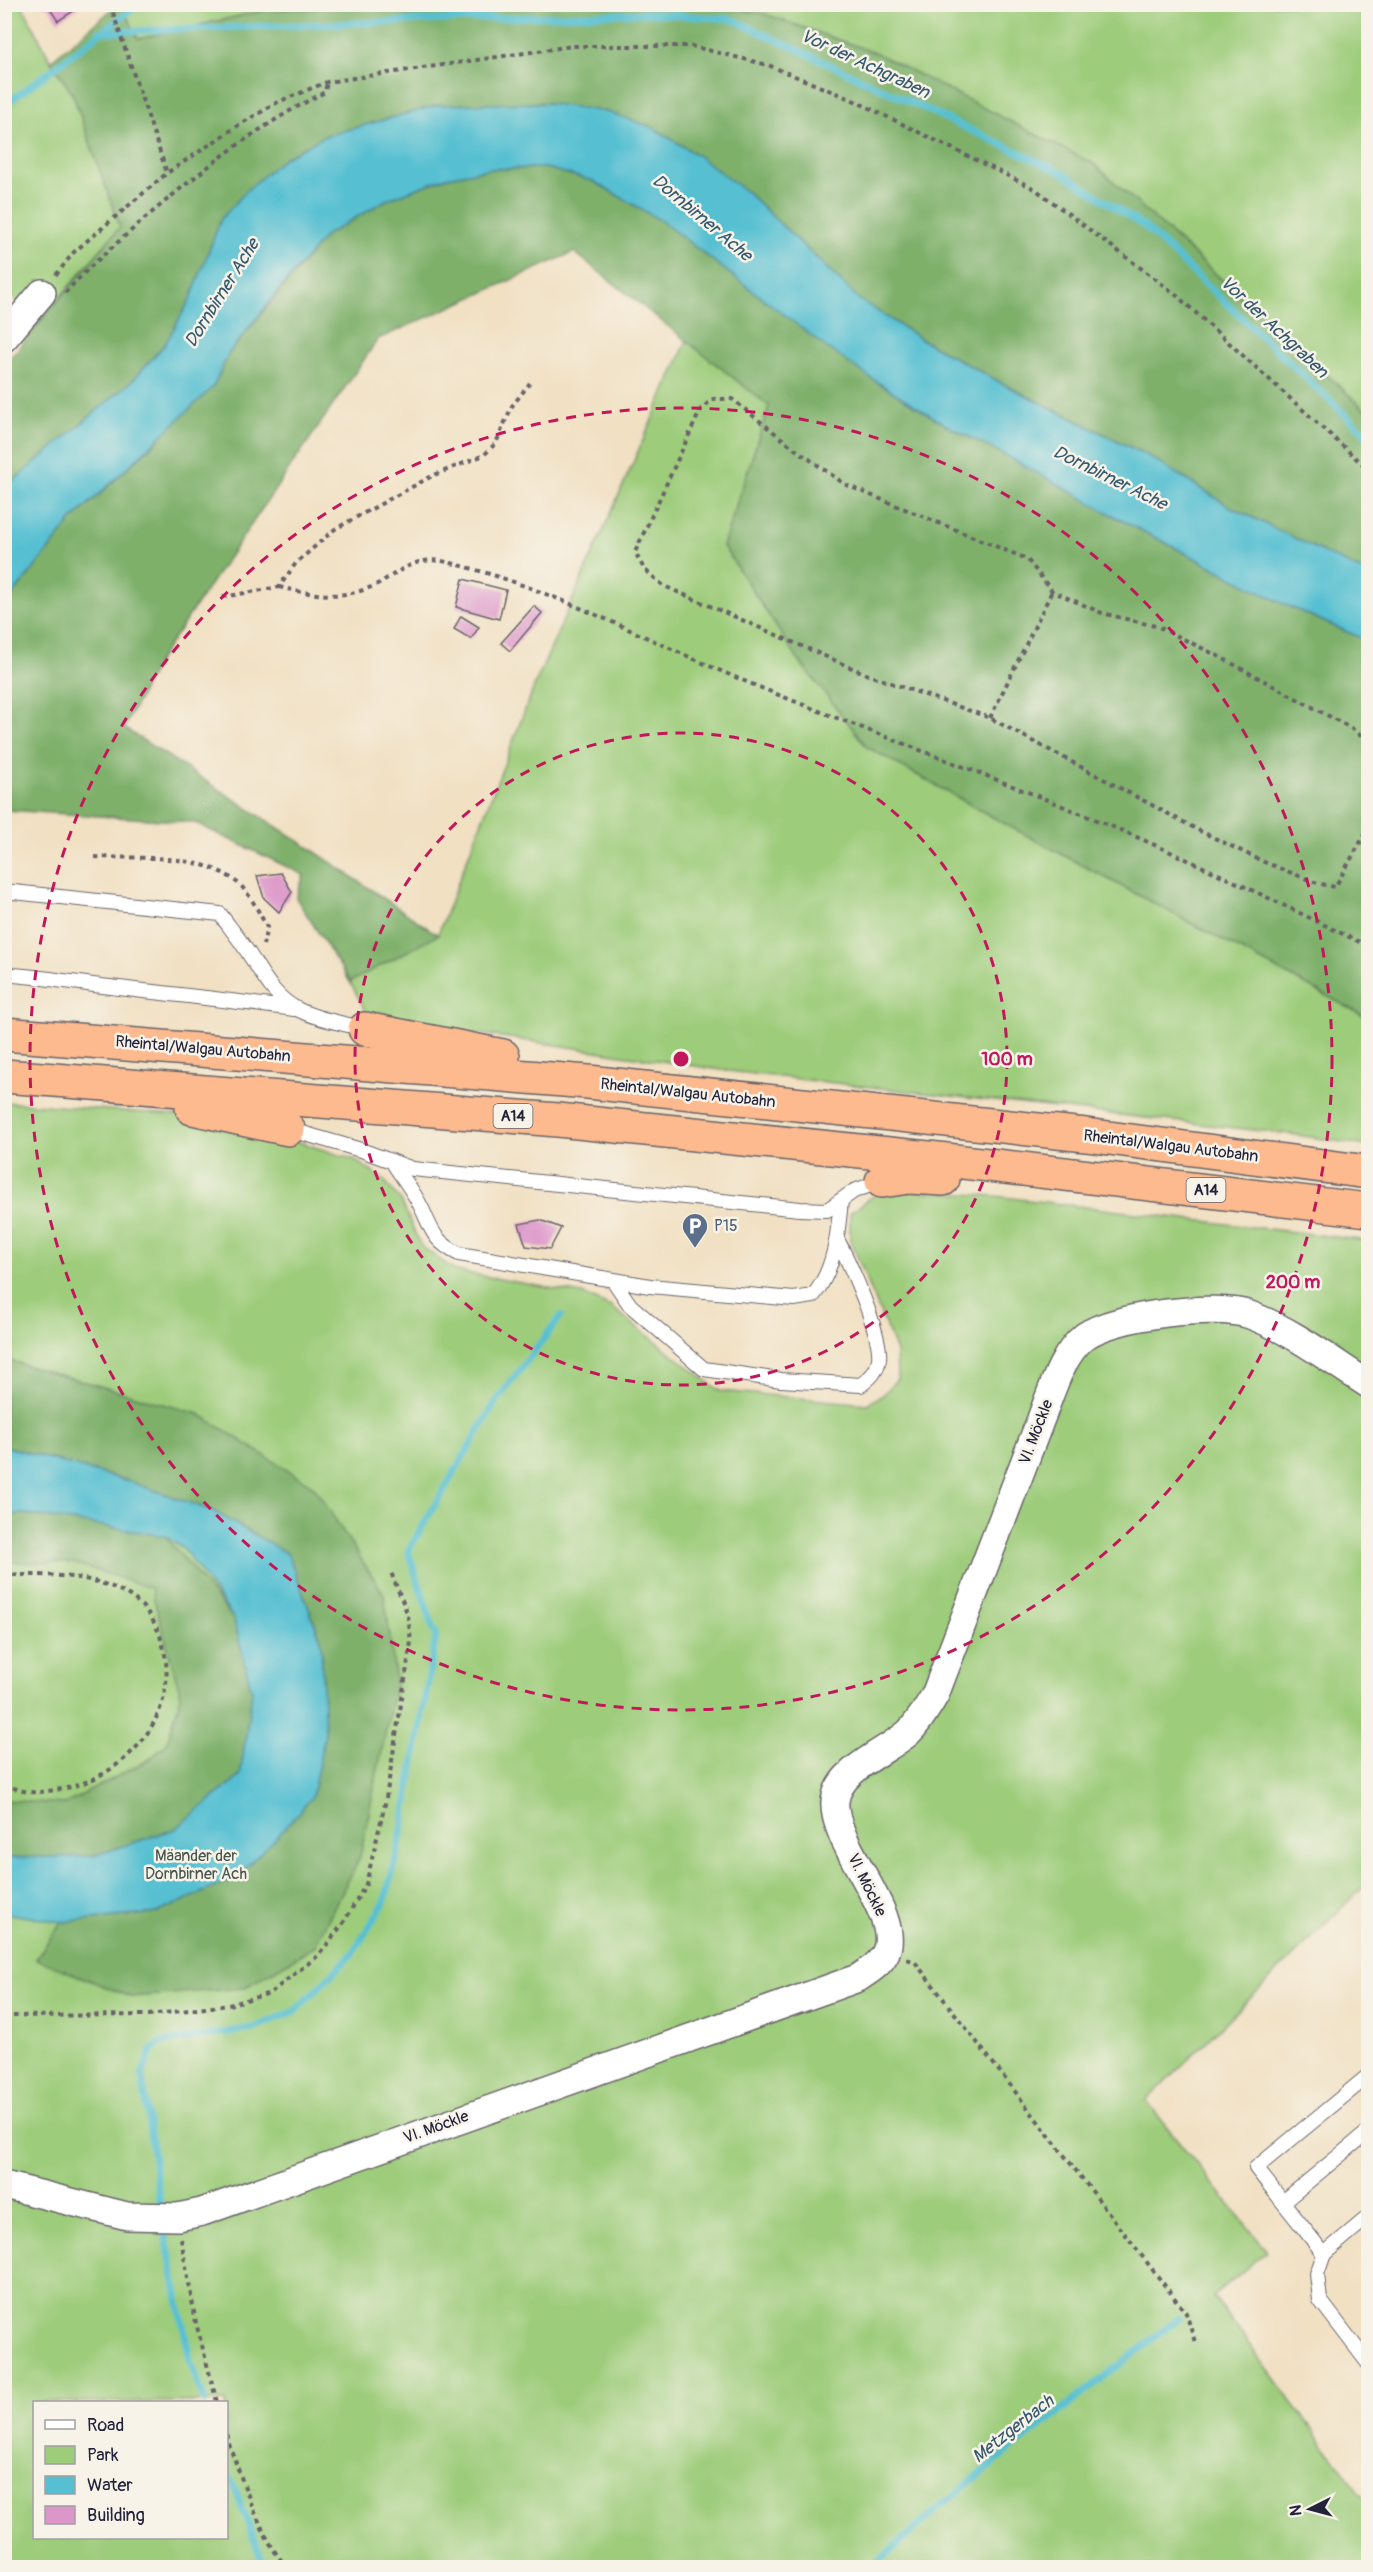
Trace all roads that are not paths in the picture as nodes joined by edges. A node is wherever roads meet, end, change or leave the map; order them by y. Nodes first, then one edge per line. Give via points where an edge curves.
1 (51, 296) road end
2 (4, 338) edge
3 (4, 891) edge
4 (4, 974) edge
5 (297, 1009) junction
6 (365, 1029) joint
7 (4, 1034) edge
8 (4, 1076) edge
9 (88, 1082) junction
10 (588, 1082) junction
11 (288, 1128) joint
12 (392, 1161) junction
13 (1043, 1171) junction
14 (1368, 1172) edge
15 (882, 1181) joint
16 (841, 1200) junction
17 (1368, 1210) edge
18 (837, 1239) junction
19 (613, 1280) junction
20 (1368, 1384) edge
21 (1368, 2076) edge
22 (1368, 2132) edge
23 (4, 2185) edge
24 (1283, 2202) junction
25 (1368, 2217) edge
26 (1324, 2254) junction
27 (1368, 2363) edge

1 - 2 street
3 - 5 lane via 220,914 265,981
4 - 5 lane
5 - 6 lane
6 - 10 highway via 506,1057 562,1063
7 - 10 highway, Rheintal/Walgau Autobahn
8 - 9 highway, A14
9 - 11 highway
9 - 13 highway, A14 via 558,1120
10 - 14 highway, Rheintal/Walgau Autobahn via 1086,1135
11 - 12 lane
12 - 16 lane via 413,1169 476,1177 800,1209 827,1210
12 - 19 lane via 443,1246 459,1254
13 - 15 highway via 987,1182 909,1177
13 - 17 highway, A14
15 - 16 lane
16 - 18 lane
18 - 19 lane via 824,1283 813,1296 794,1299
18 - 19 lane via 872,1321 879,1357 874,1375 861,1385 781,1380 704,1369 630,1305
20 - 23 street, VI. Möckle via 1281,1329 1248,1314 1205,1309 1154,1315 1101,1328 1085,1336 1072,1350 1045,1407 935,1695 922,1718 907,1733 840,1783 835,1802 840,1831 884,1916 887,1952 877,1965 858,1978 202,2212 178,2217 127,2216
21 - 24 lane via 1256,2168
22 - 24 lane
24 - 26 lane
25 - 26 lane
26 - 27 lane via 1317,2274 1320,2300

